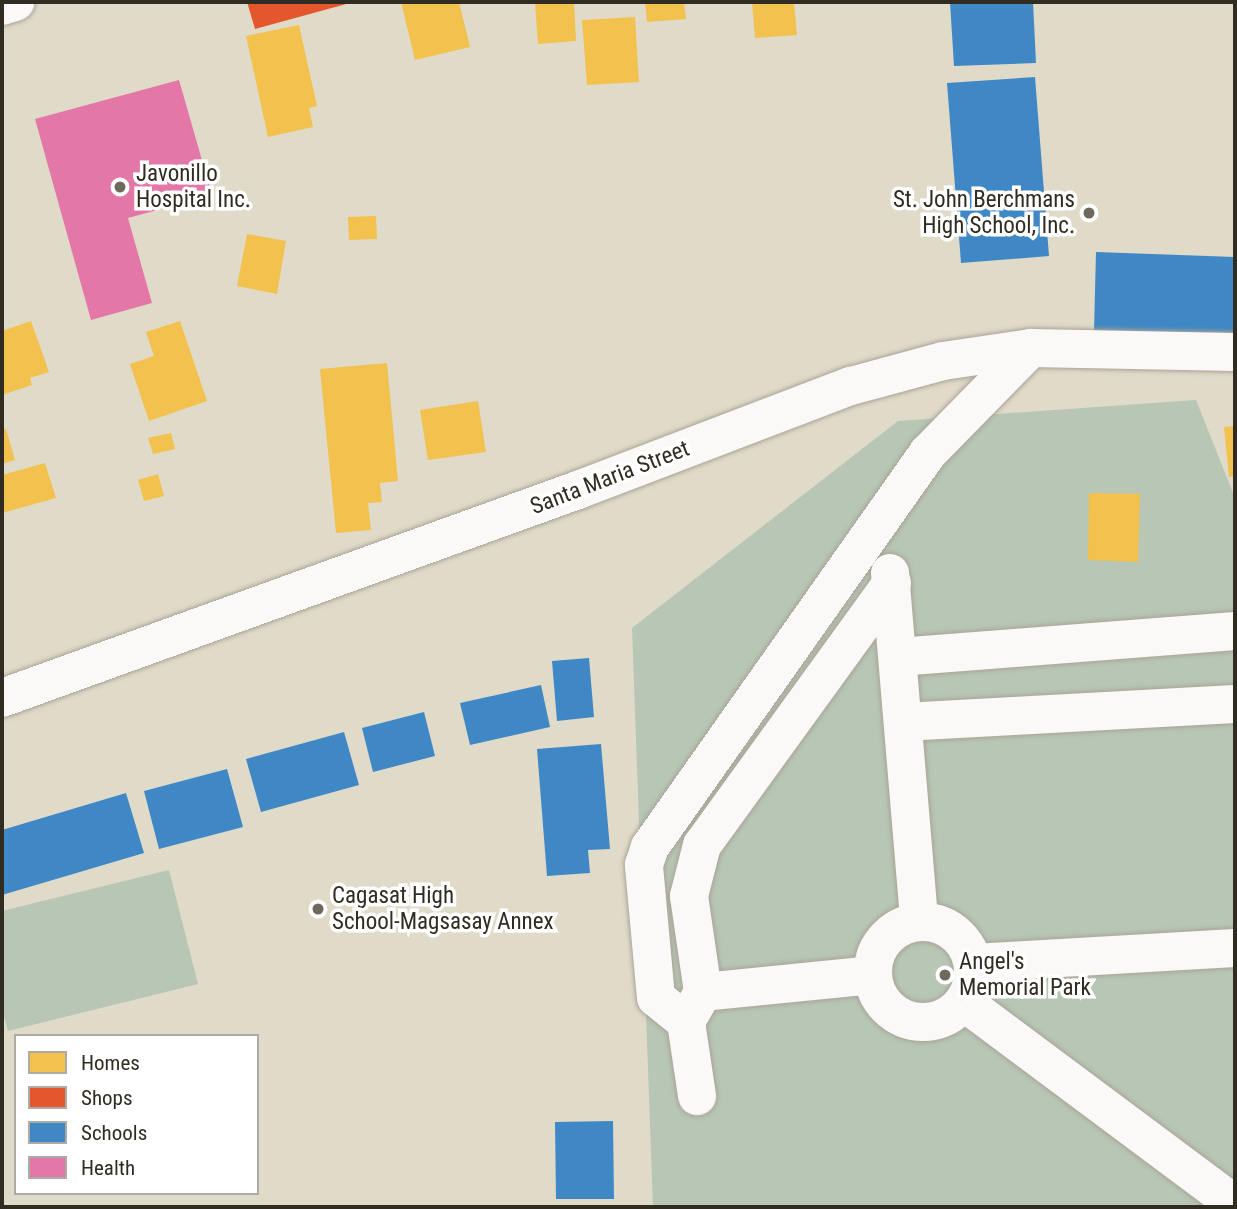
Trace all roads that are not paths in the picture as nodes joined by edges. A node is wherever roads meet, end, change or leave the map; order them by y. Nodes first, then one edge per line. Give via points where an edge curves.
1 (15, 2) edge
2 (2, 6) edge
3 (1031, 348) junction
4 (1235, 352) edge
5 (881, 519) junction
6 (892, 583) junction
7 (1235, 631) edge
8 (898, 657) junction
9 (4, 687) edge
10 (1235, 704) edge
11 (903, 722) junction
12 (919, 921) junction
13 (1235, 948) edge
14 (974, 963) junction
15 (872, 975) junction
16 (965, 1003) junction
17 (695, 1007) junction
18 (697, 1096) dead end
19 (1235, 1204) edge

1 - 2 main road
3 - 4 main road, Santa Maria Street
3 - 5 main road via 928,453
3 - 9 main road, Santa Maria Street via 943,361 851,386 578,490
5 - 6 main road
5 - 17 main road via 650,847 644,865 656,998
6 - 8 main road
6 - 17 main road via 695,861 689,896
7 - 8 main road
8 - 11 main road
10 - 11 main road
11 - 12 main road
12 - 14 main road via 955,931
12 - 15 main road via 900,926 884,939
13 - 14 main road
14 - 16 main road via 974,984
15 - 16 main road via 880,999 898,1016 910,1020 946,1019
15 - 17 main road
16 - 19 main road
17 - 18 main road

